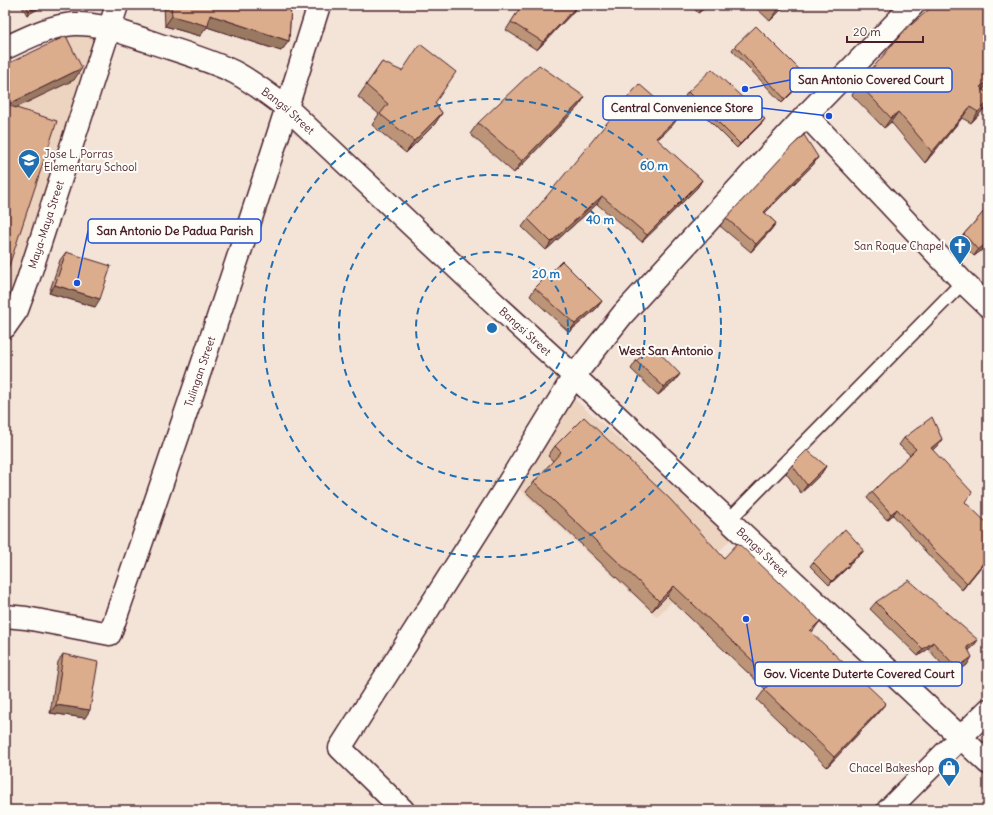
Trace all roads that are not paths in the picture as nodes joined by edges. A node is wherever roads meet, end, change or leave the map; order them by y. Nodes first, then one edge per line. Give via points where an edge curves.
1 (117, 5) edge
2 (319, 5) edge
3 (913, 5) edge
4 (110, 28) junction
5 (5, 48) edge
6 (287, 108) junction
7 (806, 114) junction
8 (964, 282) junction
9 (988, 306) edge
10 (5, 327) edge
11 (574, 376) junction
12 (728, 521) junction
13 (5, 616) edge
14 (988, 710) edge
15 (960, 737) junction
16 (988, 763) edge
17 (403, 810) edge
18 (888, 810) edge

1 - 4 street, Maya-Maya Street
2 - 6 street, Tulingan Street
3 - 7 street
4 - 5 street, Bangsi Street via 90,24 56,27
4 - 6 street, Bangsi Street via 233,72
4 - 10 street, Maya-Maya Street via 28,280 17,310
6 - 11 street, Bangsi Street
6 - 13 street, Tulingan Street via 189,406 110,634
7 - 8 street
7 - 11 street via 623,314
8 - 9 street
8 - 12 lane
11 - 12 street, Bangsi Street
11 - 17 street via 340,748
12 - 15 street, Bangsi Street
14 - 15 street
15 - 16 street, Bangsi Street
15 - 18 street

